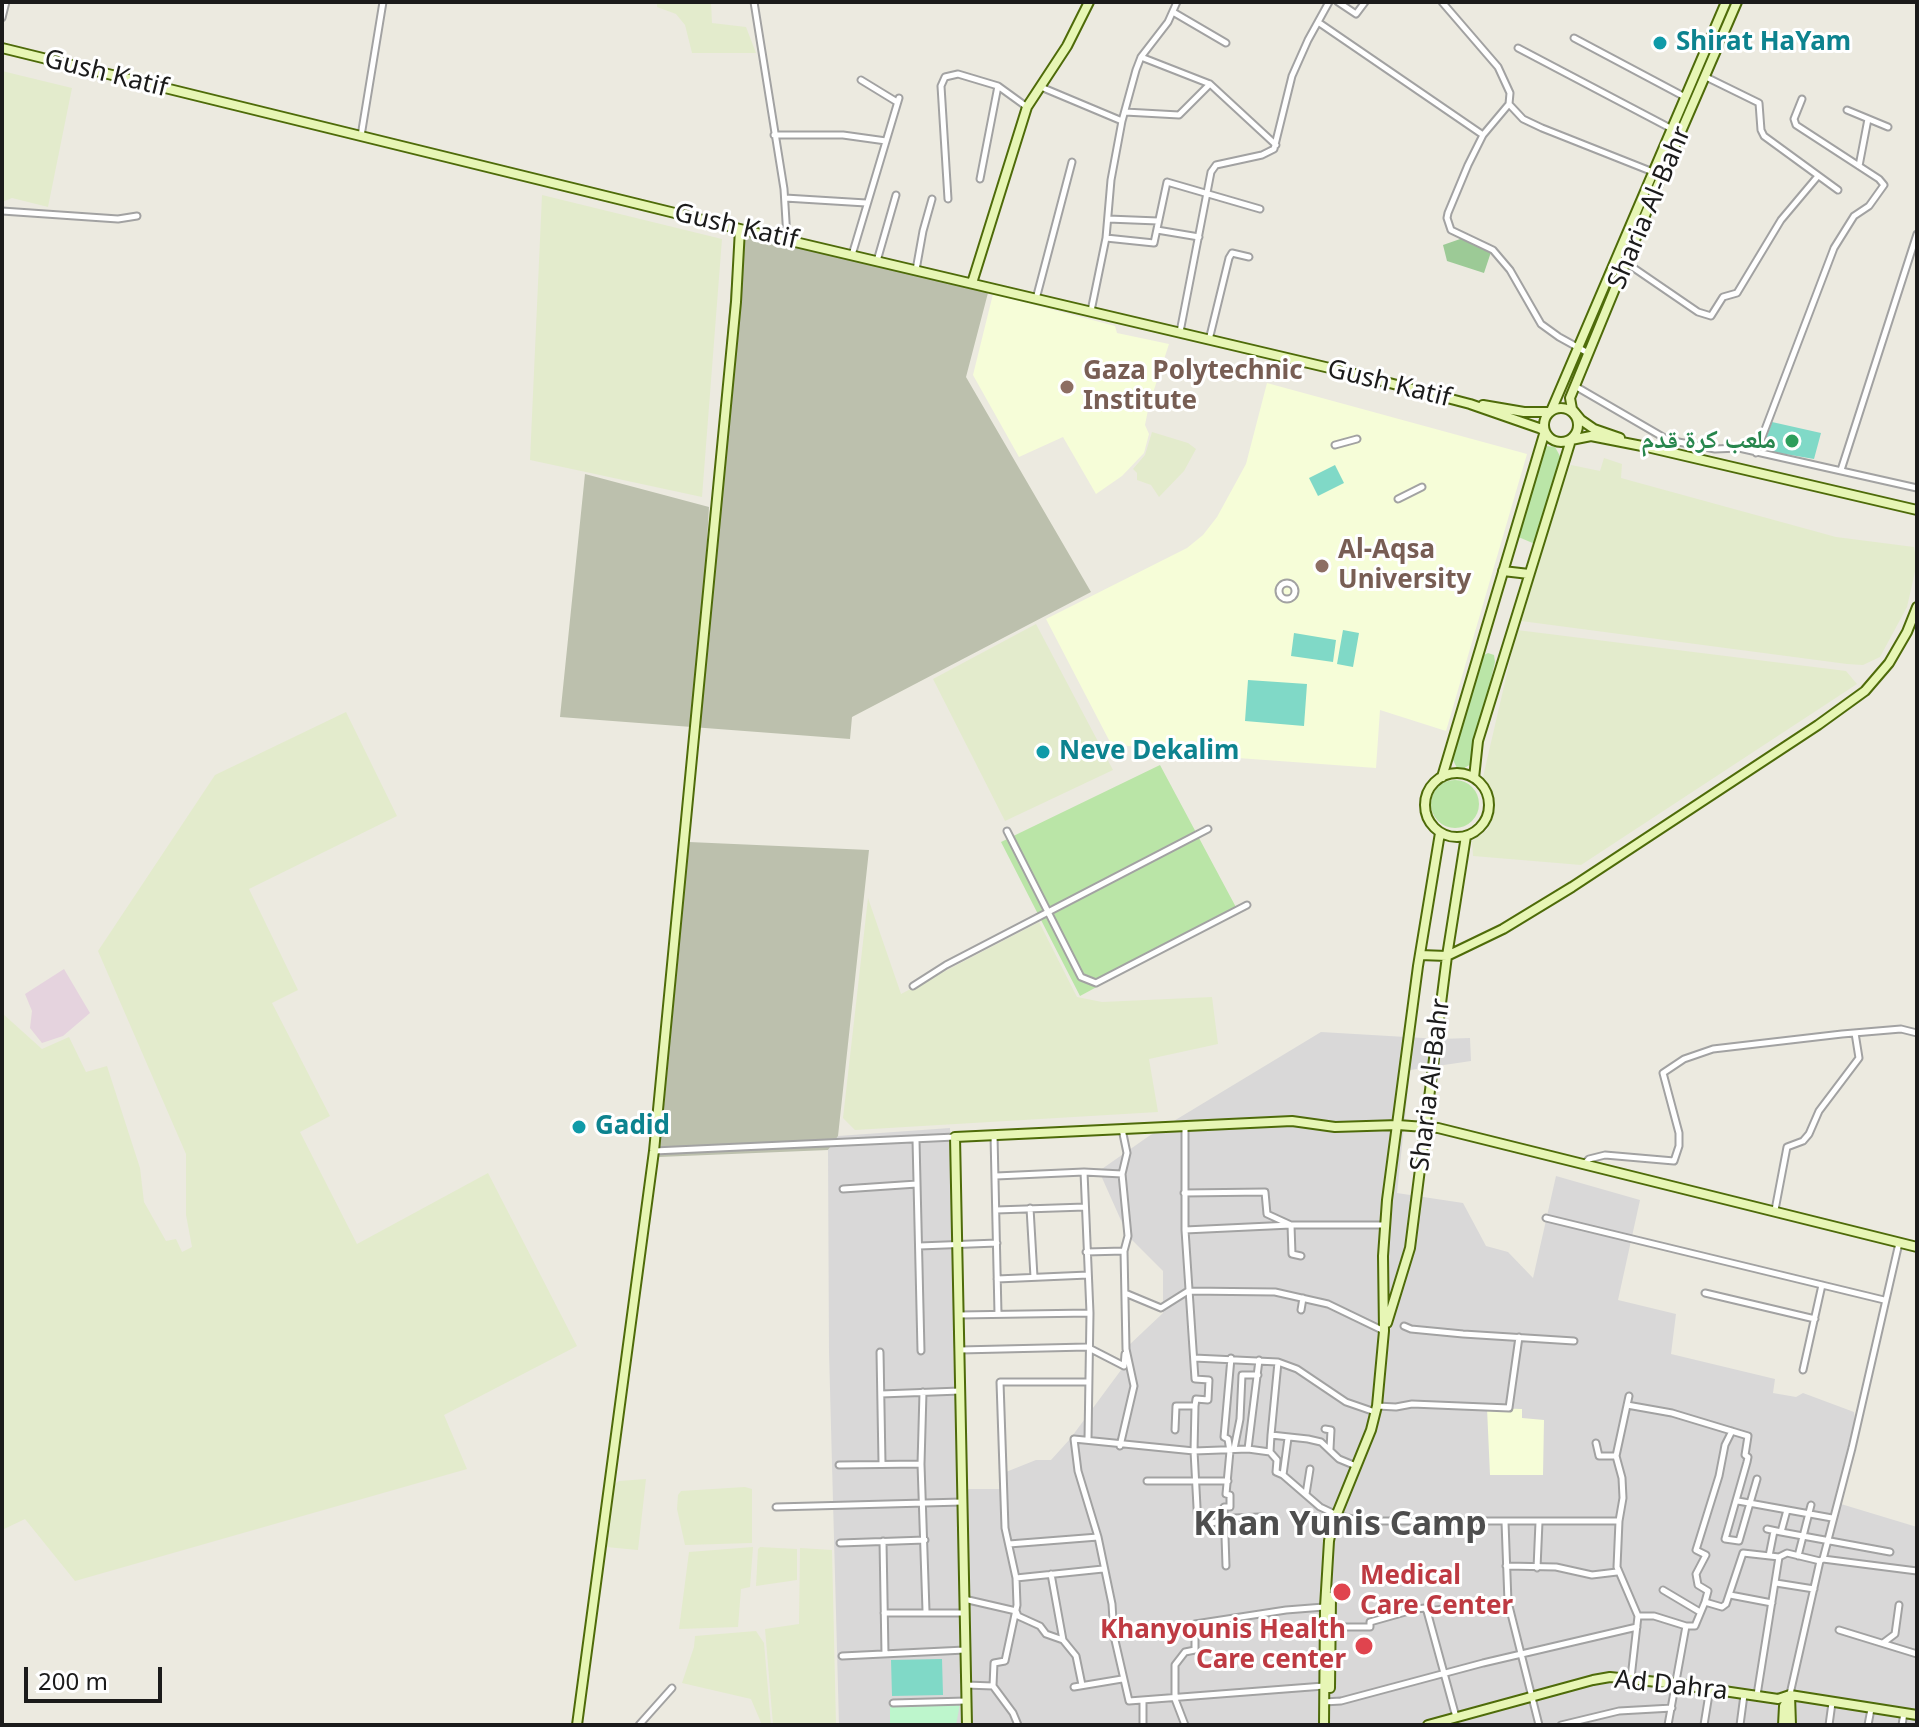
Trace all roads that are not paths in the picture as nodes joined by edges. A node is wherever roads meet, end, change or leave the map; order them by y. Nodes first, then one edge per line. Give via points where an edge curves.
1 (6, 2) edge
2 (383, 2) edge
3 (754, 2) edge
4 (1089, 2) edge
5 (1177, 2) edge
6 (1329, 2) edge
7 (1338, 2) edge
8 (1365, 2) edge
9 (1442, 2) edge
10 (1726, 2) edge
11 (1737, 2) edge
12 (1173, 12) junction
13 (2, 18) edge
14 (1318, 22) junction
15 (1574, 38) dead end
16 (1226, 43) dead end
17 (2, 48) edge
18 (1518, 48) dead end
19 (1141, 57) junction
20 (1706, 77) junction
21 (861, 80) dead end
22 (1210, 84) junction
23 (998, 86) junction
24 (1040, 86) junction
25 (1686, 97) junction
26 (1802, 99) dead end
27 (1509, 104) junction
28 (1027, 107) junction
29 (1847, 110) dead end
30 (1125, 112) junction
31 (1868, 119) junction
32 (1122, 121) junction
33 (1888, 127) dead end
34 (1672, 129) junction
35 (774, 135) junction
36 (1483, 135) junction
37 (361, 137) junction
38 (886, 141) junction
39 (1276, 145) junction
40 (1072, 162) dead end
41 (1859, 166) junction
42 (1653, 172) junction
43 (1818, 176) junction
44 (980, 179) dead end
45 (1838, 190) dead end
46 (1206, 193) junction
47 (896, 195) dead end
48 (785, 198) junction
49 (932, 199) dead end
50 (948, 199) dead end
51 (866, 203) junction
52 (1260, 209) dead end
53 (2, 211) edge
54 (137, 216) dead end
55 (1108, 219) junction
56 (1158, 221) junction
57 (740, 229) junction
58 (1157, 230) junction
59 (1917, 234) edge
60 (1199, 237) junction
61 (787, 238) junction
62 (1106, 238) junction
63 (852, 255) junction
64 (1249, 257) dead end
65 (877, 261) junction
66 (1625, 262) junction
67 (916, 271) junction
68 (972, 283) junction
69 (1036, 299) junction
70 (1090, 312) junction
71 (1179, 334) junction
72 (1209, 341) junction
73 (1579, 348) junction
74 (1588, 353) junction
75 (1575, 386) junction
76 (1470, 404) junction
77 (1550, 412) junction
78 (1575, 415) junction
79 (1545, 431) junction
80 (1357, 439) dead end
81 (1571, 440) junction
82 (1335, 445) dead end
83 (1647, 447) junction
84 (1756, 453) junction
85 (1841, 470) junction
86 (1422, 487) dead end
87 (1917, 488) edge
88 (1398, 499) dead end
89 (1917, 510) edge
90 (1503, 571) junction
91 (1529, 574) junction
92 (1917, 607) edge
93 (1442, 777) junction
94 (1474, 778) junction
95 (1208, 829) dead end
96 (1007, 831) dead end
97 (1440, 833) junction
98 (1466, 836) junction
99 (1247, 905) dead end
100 (1048, 911) junction
101 (1420, 955) junction
102 (1447, 956) junction
103 (913, 986) dead end
104 (1855, 1033) junction
105 (1917, 1033) edge
106 (1398, 1125) junction
107 (1185, 1126) junction
108 (1426, 1127) junction
109 (1122, 1129) junction
110 (994, 1134) junction
111 (955, 1137) junction
112 (916, 1140) junction
113 (654, 1151) junction
114 (1584, 1164) junction
115 (1084, 1172) junction
116 (1122, 1174) junction
117 (996, 1176) junction
118 (917, 1184) junction
119 (843, 1189) dead end
120 (1184, 1193) junction
121 (1085, 1207) junction
122 (1030, 1208) junction
123 (996, 1210) junction
124 (1775, 1210) junction
125 (1546, 1218) dead end
126 (1291, 1225) junction
127 (1385, 1225) junction
128 (1185, 1230) junction
129 (997, 1243) junction
130 (1899, 1243) junction
131 (958, 1245) junction
132 (919, 1246) junction
133 (1917, 1247) edge
134 (1124, 1251) junction
135 (1086, 1252) junction
136 (1301, 1256) dead end
137 (1089, 1275) junction
138 (1034, 1277) junction
139 (997, 1279) junction
140 (1822, 1285) junction
141 (1188, 1291) junction
142 (1125, 1293) junction
143 (1705, 1293) dead end
144 (1303, 1298) junction
145 (1884, 1300) dead end
146 (1301, 1310) dead end
147 (1090, 1313) junction
148 (998, 1314) junction
149 (959, 1315) junction
150 (1815, 1319) junction
151 (1404, 1326) dead end
152 (1384, 1331) junction
153 (1519, 1337) junction
154 (1574, 1341) dead end
155 (1087, 1347) junction
156 (1126, 1349) junction
157 (960, 1350) junction
158 (921, 1351) dead end
159 (880, 1352) dead end
160 (1194, 1358) junction
161 (1231, 1358) junction
162 (1259, 1360) junction
163 (1278, 1362) junction
164 (1803, 1370) dead end
165 (1258, 1375) junction
166 (1087, 1382) junction
167 (961, 1391) junction
168 (923, 1392) junction
169 (881, 1394) junction
170 (1629, 1396) dead end
171 (1627, 1405) junction
172 (1195, 1406) junction
173 (1376, 1409) junction
174 (1325, 1429) dead end
175 (1175, 1430) dead end
176 (1732, 1431) junction
177 (1271, 1435) junction
178 (1288, 1438) junction
179 (1088, 1439) junction
180 (1596, 1443) dead end
181 (1120, 1446) junction
182 (1248, 1449) junction
183 (1232, 1450) junction
184 (1330, 1450) junction
185 (1194, 1451) junction
186 (1270, 1452) junction
187 (1616, 1456) junction
188 (882, 1463) junction
189 (921, 1464) junction
190 (839, 1465) dead end
191 (1357, 1466) junction
192 (1310, 1469) dead end
193 (1283, 1475) junction
194 (1196, 1479) junction
195 (1757, 1479) dead end
196 (1147, 1481) dead end
197 (1228, 1481) junction
198 (1306, 1494) junction
199 (1738, 1501) junction
200 (963, 1502) junction
201 (924, 1503) junction
202 (1749, 1504) junction
203 (1811, 1505) dead end
204 (776, 1507) dead end
205 (1787, 1510) junction
206 (1808, 1513) junction
207 (1339, 1516) junction
208 (1260, 1517) dead end
209 (1832, 1518) junction
210 (1225, 1521) junction
211 (1619, 1521) junction
212 (1505, 1522) junction
213 (1539, 1522) junction
214 (1767, 1529) dead end
215 (1778, 1531) junction
216 (1098, 1537) junction
217 (1802, 1537) junction
218 (925, 1540) junction
219 (883, 1541) junction
220 (1827, 1542) junction
221 (840, 1543) dead end
222 (1009, 1544) junction
223 (1890, 1552) dead end
224 (1769, 1556) junction
225 (1798, 1556) junction
226 (1779, 1557) junction
227 (1822, 1560) junction
228 (1226, 1566) dead end
229 (1506, 1566) junction
230 (1537, 1568) junction
231 (1103, 1569) junction
232 (1917, 1571) edge
233 (1617, 1572) junction
234 (1051, 1574) junction
235 (1016, 1578) junction
236 (1776, 1583) junction
237 (1814, 1589) junction
238 (1663, 1590) dead end
239 (1730, 1595) junction
240 (964, 1599) junction
241 (1508, 1602) junction
242 (1705, 1602) junction
243 (1772, 1603) junction
244 (1899, 1605) dead end
245 (1325, 1607) junction
246 (926, 1611) junction
247 (1016, 1611) junction
248 (1427, 1611) junction
249 (1700, 1612) junction
250 (884, 1613) junction
251 (965, 1613) junction
252 (1638, 1616) junction
253 (1686, 1626) junction
254 (1329, 1627) junction
255 (1637, 1627) junction
256 (1839, 1630) dead end
257 (1063, 1640) junction
258 (1882, 1644) junction
259 (965, 1650) junction
260 (885, 1654) junction
261 (1521, 1654) junction
262 (1917, 1654) edge
263 (842, 1656) dead end
264 (1444, 1673) junction
265 (1631, 1678) junction
266 (1122, 1679) junction
267 (1676, 1684) junction
268 (966, 1685) junction
269 (1082, 1685) junction
270 (993, 1686) junction
271 (1325, 1686) junction
272 (1074, 1687) dead end
273 (672, 1688) dead end
274 (1710, 1688) junction
275 (1744, 1695) junction
276 (1790, 1695) junction
277 (1757, 1696) junction
278 (1532, 1698) junction
279 (1175, 1699) junction
280 (1143, 1700) junction
281 (966, 1701) junction
282 (1327, 1702) junction
283 (893, 1703) dead end
284 (1832, 1703) junction
285 (1672, 1708) junction
286 (1871, 1709) junction
287 (1904, 1713) junction
288 (1917, 1715) edge
289 (1456, 1718) junction
290 (577, 1725) edge
291 (639, 1725) edge
292 (967, 1725) edge
293 (1018, 1725) edge
294 (1143, 1725) edge
295 (1185, 1725) edge
296 (1326, 1725) edge
297 (1428, 1725) edge
298 (1539, 1725) edge
299 (1561, 1725) edge
300 (1668, 1725) edge
301 (1704, 1725) edge
302 (1740, 1725) edge
303 (1783, 1725) edge
304 (1791, 1725) edge
305 (1829, 1725) edge
306 (1868, 1725) edge
307 (1902, 1725) edge

1 - 13 street
2 - 37 street
3 - 35 street
4 - 24 main road
5 - 12 street
6 - 14 street
7 - 8 street via 1356,14
9 - 27 street via 1498,67 1508,84
10 - 25 main road, Sharia Al-Bahr
11 - 20 main road, Sharia Al-Bahr
12 - 16 street
12 - 19 street
14 - 36 street
14 - 39 street via 1292,76
15 - 25 street
17 - 37 main road, Gush Katif
18 - 34 street
19 - 22 street
19 - 30 street
20 - 43 street via 1759,103 1762,134
20 - 66 main road, Sharia Al-Bahr
21 - 38 street via 898,100
22 - 30 street via 1179,115
22 - 39 street
23 - 28 street
23 - 44 street
23 - 50 street via 958,74 942,82
24 - 28 main road
24 - 32 street
25 - 34 main road, Sharia Al-Bahr
26 - 41 street via 1796,125
27 - 36 street
27 - 42 street via 1542,128
28 - 68 main road
29 - 31 street
30 - 32 street
31 - 33 street
31 - 41 street
32 - 55 street
34 - 42 main road, Sharia Al-Bahr
35 - 38 street
35 - 48 street
36 - 73 street via 1448,213 1451,230 1493,250 1541,324
37 - 57 main road, Gush Katif
38 - 51 street
39 - 46 street via 1267,153 1214,167
40 - 69 street
41 - 84 street via 1884,185 1837,240
42 - 73 main road, Sharia Al-Bahr
43 - 45 street
43 - 66 street via 1781,220 1737,293 1723,297 1711,316
46 - 52 street
46 - 56 street via 1167,182
46 - 60 street
47 - 65 street
48 - 51 street
48 - 61 street
49 - 67 street
51 - 63 street
53 - 54 street
55 - 56 street
55 - 62 street
56 - 58 street
57 - 61 main road, Gush Katif
57 - 113 main road
58 - 60 street
58 - 62 street via 1154,243
59 - 85 street
60 - 71 street
61 - 63 main road, Gush Katif
62 - 70 street
63 - 65 main road, Gush Katif
64 - 72 street via 1232,253 1229,258
65 - 67 main road, Gush Katif
66 - 74 main road, Sharia Al-Bahr
67 - 68 main road, Gush Katif
68 - 69 main road, Gush Katif
69 - 70 main road, Gush Katif
70 - 71 main road, Gush Katif
71 - 72 main road, Gush Katif
72 - 76 main road, Gush Katif
73 - 74 street
73 - 77 main road, Sharia Al-Bahr
74 - 75 main road, Sharia Al-Bahr
75 - 78 main road, Sharia Al-Bahr via 1570,405
75 - 84 street via 1668,440
76 - 77 main road, Gush Katif
76 - 79 main road, Gush Katif
77 - 78 main road via 1566,409
77 - 79 main road
78 - 81 main road via 1578,431
78 - 83 main road via 1594,429
79 - 81 main road via 1556,442
79 - 90 main road
80 - 82 street
81 - 83 main road via 1591,436
81 - 91 main road
83 - 89 main road
84 - 85 street
85 - 87 street
86 - 88 street
90 - 91 main road
90 - 93 main road
91 - 94 main road via 1478,741
92 - 102 main road via 1889,663 1865,691 1572,887
93 - 94 main road
93 - 97 main road via 1426,799 1428,818
94 - 98 main road via 1487,794 1488,814
95 - 100 street
96 - 100 street
97 - 98 main road
97 - 101 main road, Sharia Al-Bahr
98 - 102 main road, Sharia Al-Bahr
99 - 100 street via 1096,983 1081,977
100 - 103 street
101 - 102 main road
101 - 106 main road, Sharia Al-Bahr
102 - 108 main road, Sharia Al-Bahr
104 - 105 street
104 - 114 street via 1713,1049 1684,1059 1663,1073 1679,1133 1674,1161 1605,1155
104 - 124 street via 1859,1058 1819,1111 1809,1134 1787,1147
106 - 107 main road via 1335,1127 1292,1121
106 - 108 main road
106 - 127 main road, Sharia Al-Bahr
107 - 109 main road
107 - 120 street
108 - 114 main road
108 - 152 main road, Sharia Al-Bahr via 1407,1265
109 - 110 main road
109 - 116 street via 1127,1153
110 - 111 main road
110 - 117 street
111 - 112 street
111 - 131 main road
112 - 113 street
112 - 118 street
113 - 290 main road
114 - 124 main road
115 - 116 street
115 - 117 street
115 - 121 street
116 - 134 street via 1128,1236
117 - 123 street
118 - 119 street
118 - 132 street
120 - 126 street via 1265,1192 1267,1214
120 - 128 street
121 - 122 street
121 - 135 street
122 - 123 street
122 - 138 street
123 - 129 street
124 - 130 main road
125 - 140 street
126 - 127 street
126 - 128 street
126 - 136 street via 1292,1254
127 - 152 main road, Sharia Al-Bahr
128 - 141 street
129 - 131 street
129 - 139 street
130 - 133 main road
130 - 209 street
131 - 132 street
131 - 149 main road
132 - 158 street
134 - 135 street
134 - 142 street
135 - 137 street
137 - 138 street
137 - 147 street
138 - 139 street
139 - 148 street
140 - 145 street
140 - 150 street
141 - 142 street via 1161,1308
141 - 144 street via 1264,1290
141 - 160 street
142 - 156 street
143 - 150 street
144 - 146 street
144 - 152 street via 1351,1313
147 - 148 street
147 - 155 street
148 - 149 street
149 - 157 main road
150 - 164 street
151 - 153 street
152 - 173 main road, Sharia Al-Bahr
153 - 154 street
153 - 173 street via 1509,1408 1412,1404
155 - 156 street via 1124,1366
155 - 157 street
155 - 166 street
156 - 181 street via 1134,1397
157 - 167 main road
159 - 169 street
160 - 161 street
160 - 172 street via 1195,1379 1209,1380 1208,1400 1196,1399
161 - 162 street
161 - 183 street via 1224,1437
162 - 163 street
162 - 165 street
163 - 173 street via 1346,1402
163 - 177 street
165 - 182 street
165 - 183 street via 1242,1375
166 - 179 street
166 - 222 street via 1000,1382
167 - 168 street
167 - 200 main road
168 - 169 street
168 - 189 street
169 - 188 street
170 - 171 street
171 - 176 street
171 - 187 street
172 - 175 street via 1176,1406
172 - 185 street
173 - 191 main road, Sharia Al-Bahr
174 - 184 street via 1331,1430
176 - 199 street via 1748,1436
176 - 242 street via 1696,1550 1706,1555 1696,1574 1698,1585 1708,1591
177 - 178 street
177 - 186 street
178 - 184 street via 1317,1440
178 - 193 street
179 - 181 street
179 - 216 street via 1074,1439 1075,1453
180 - 187 street via 1599,1456
181 - 185 street
182 - 183 street
182 - 186 street
183 - 185 street
183 - 197 street
184 - 191 street
185 - 194 street
186 - 193 street via 1277,1460 1276,1472
187 - 211 street via 1623,1487
188 - 189 street
188 - 190 street
189 - 201 street
191 - 207 main road, Sharia Al-Bahr
192 - 198 street
193 - 198 street
194 - 196 street
194 - 197 street
194 - 210 street via 1198,1526
195 - 202 street
197 - 210 street
198 - 207 street
199 - 202 street
199 - 202 street via 1725,1539 1739,1541
200 - 201 street
200 - 240 main road
201 - 204 street
201 - 218 street
202 - 205 street
203 - 206 street
205 - 206 street
205 - 215 street
206 - 209 street
206 - 217 street
207 - 212 street via 1361,1521
207 - 245 main road, Sharia Al-Bahr via 1329,1541
207 - 254 main road, Sharia Al-Bahr
208 - 210 street
209 - 220 street
210 - 228 street
211 - 213 street
211 - 233 street
212 - 213 street
212 - 229 street
213 - 230 street
214 - 215 street
215 - 217 street
215 - 224 street
216 - 222 street
216 - 231 street
217 - 220 street
217 - 225 street
218 - 219 street
218 - 246 street
219 - 221 street
219 - 250 street
220 - 223 street
220 - 227 street
222 - 235 street
224 - 226 street
224 - 239 street via 1743,1553
225 - 226 street
225 - 227 street
226 - 236 street
227 - 232 street
227 - 237 street
229 - 230 street
229 - 241 street
230 - 233 street via 1592,1575
231 - 234 street
231 - 266 street
233 - 252 street
234 - 235 street
234 - 257 street
235 - 247 street
236 - 237 street
236 - 243 street
237 - 276 street
238 - 249 street
239 - 242 street via 1722,1607
239 - 243 street
240 - 247 street
240 - 251 main road
241 - 248 street
241 - 261 street
242 - 249 street
243 - 277 street
244 - 258 street via 1895,1634
245 - 254 main road, Sharia Al-Bahr
245 - 279 street via 1195,1624 1195,1650 1185,1652 1175,1665
246 - 250 street
246 - 251 street
247 - 257 street
247 - 270 street via 1005,1661 994,1663
248 - 254 street via 1401,1612 1370,1622 1370,1627
248 - 264 street
249 - 253 street via 1695,1626
250 - 260 street
251 - 259 main road
252 - 253 street
252 - 255 street
253 - 267 street
254 - 271 main road, Sharia Al-Bahr
254 - 282 main road, Sharia Al-Bahr
255 - 261 street
255 - 265 street
256 - 258 street
257 - 269 street via 1076,1656
258 - 262 street
259 - 260 street
259 - 268 main road
260 - 263 street
261 - 264 street
261 - 278 street
264 - 282 street
264 - 289 street
265 - 267 main road, Ad Dahra
265 - 278 main road, Ad Dahra via 1593,1680
266 - 269 street
266 - 280 street via 1129,1701
267 - 274 main road, Ad Dahra
267 - 285 street
268 - 270 street
268 - 281 main road
269 - 272 street
270 - 293 street
271 - 279 street
271 - 282 main road, Sharia Al-Bahr
273 - 291 street
274 - 275 main road, Ad Dahra
274 - 301 street
275 - 277 main road, Ad Dahra
275 - 302 street
276 - 277 main road, Ad Dahra
276 - 284 main road, Ad Dahra
276 - 303 main road
276 - 304 main road
278 - 289 main road, Ad Dahra
278 - 298 street
279 - 280 street
279 - 295 street
280 - 294 street
281 - 283 street
281 - 292 main road
282 - 296 main road, Sharia Al-Bahr
284 - 286 main road, Ad Dahra
284 - 305 street
285 - 299 street via 1619,1711
285 - 300 street
286 - 287 main road, Ad Dahra
286 - 306 street
287 - 288 main road, Ad Dahra
287 - 307 street
289 - 297 main road, Ad Dahra

